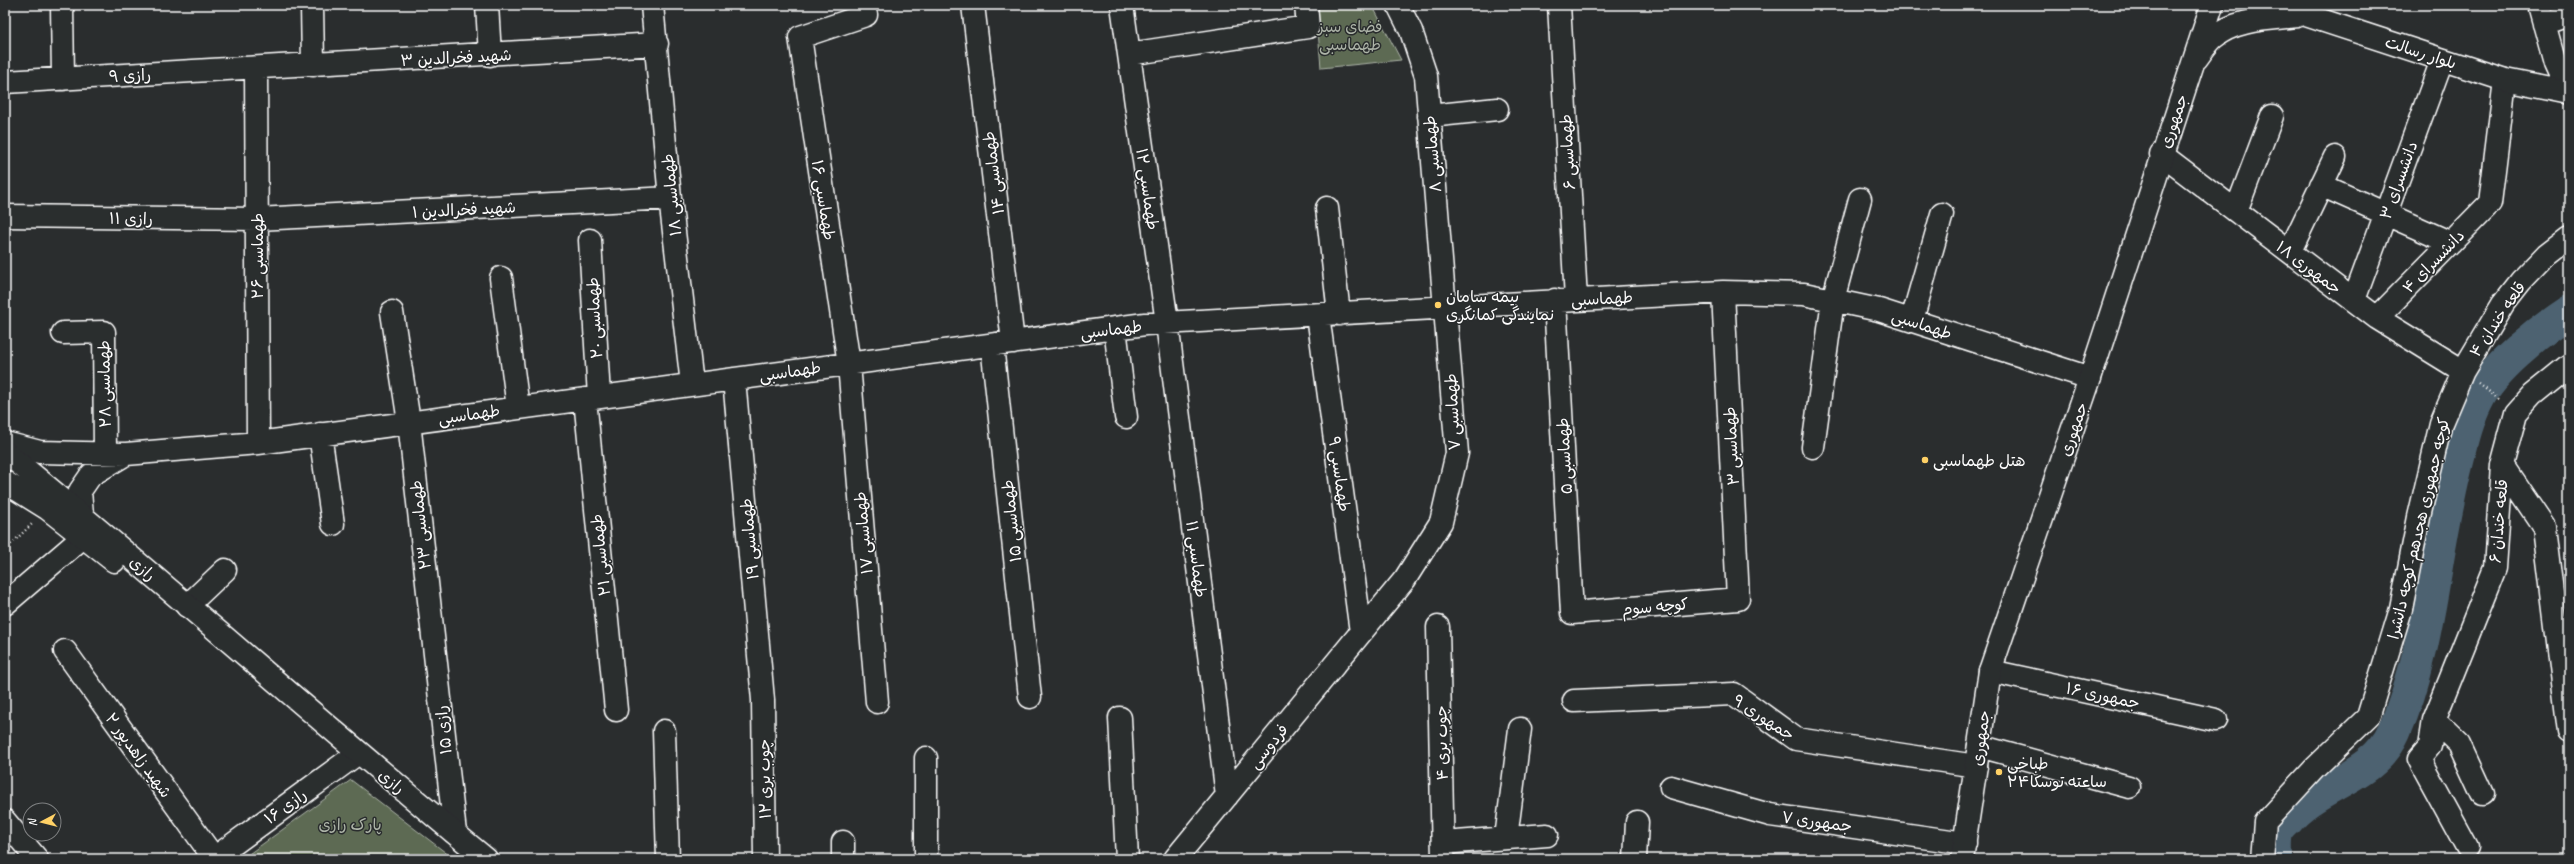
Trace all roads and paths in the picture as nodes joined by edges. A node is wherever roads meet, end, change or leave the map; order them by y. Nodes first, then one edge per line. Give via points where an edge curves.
1 (62, 5) edge
2 (312, 5) edge
3 (487, 5) edge
4 (652, 5) edge
5 (863, 5) edge
6 (973, 5) edge
7 (1122, 5) edge
8 (1306, 5) edge
9 (1398, 5) edge
10 (1558, 5) edge
11 (2212, 5) edge
12 (2275, 5) edge
13 (2541, 14) edge
14 (2305, 15) junction
15 (2569, 15) edge
16 (657, 44) junction
17 (1129, 54) junction
18 (490, 55) junction
19 (2442, 60) junction
20 (2192, 63) junction
21 (314, 65) junction
22 (256, 68) junction
23 (63, 79) junction
24 (2505, 80) junction
25 (5, 82) edge
26 (2569, 93) edge
27 (1497, 109) dead end
28 (1429, 116) junction
29 (2272, 116) dead end
30 (2161, 154) junction
31 (2335, 157) dead end
32 (2321, 185) junction
33 (670, 198) junction
34 (1860, 199) dead end
35 (1327, 208) dead end
36 (2236, 211) junction
37 (1942, 214) dead end
38 (2386, 214) junction
39 (5, 216) edge
40 (257, 219) junction
41 (2569, 237) edge
42 (590, 240) dead end
43 (2451, 243) junction
44 (2290, 251) junction
45 (501, 278) dead end
46 (1723, 292) junction
47 (1566, 300) junction
48 (1833, 300) junction
49 (2354, 300) junction
50 (1445, 309) junction
51 (392, 312) dead end
52 (1328, 315) junction
53 (2377, 318) junction
54 (1912, 320) junction
55 (1167, 323) junction
56 (1115, 328) junction
57 (63, 333) dead end
58 (1013, 342) junction
59 (992, 345) junction
60 (849, 364) junction
61 (2569, 365) edge
62 (2463, 371) junction
63 (2090, 378) junction
64 (734, 379) junction
65 (692, 384) junction
66 (592, 398) junction
67 (518, 408) junction
68 (2516, 413) junction
69 (1126, 417) dead end
70 (409, 422) junction
71 (320, 434) junction
72 (5, 443) edge
73 (258, 443) junction
74 (1813, 447) dead end
75 (5, 452) edge
76 (105, 453) junction
77 (126, 454) junction
78 (2502, 465) junction
79 (5, 482) edge
80 (48, 509) junction
81 (82, 515) junction
82 (333, 524) dead end
83 (83, 537) junction
84 (5, 550) edge
85 (225, 570) dead end
86 (1738, 599) joint
87 (5, 604) edge
88 (187, 606) junction
89 (1572, 612) joint
90 (1438, 627) dead end
91 (432, 628) joint
92 (1361, 632) junction
93 (65, 651) dead end
94 (1990, 671) junction
95 (282, 685) junction
96 (1030, 698) dead end
97 (763, 700) joint
98 (1574, 701) dead end
99 (878, 702) dead end
100 (616, 710) dead end
101 (1120, 718) dead end
102 (2216, 720) dead end
103 (2434, 720) junction
104 (1520, 729) dead end
105 (664, 731) dead end
106 (2569, 732) edge
107 (358, 754) junction
108 (1978, 756) junction
109 (926, 758) dead end
110 (1671, 787) dead end
111 (2129, 787) dead end
112 (2482, 794) dead end
113 (1227, 796) junction
114 (5, 821) edge
115 (1637, 822) dead end
116 (455, 833) junction
117 (1547, 835) dead end
118 (1506, 838) junction
119 (2467, 848) dead end
120 (1443, 851) edge
121 (1964, 851) edge
122 (37, 859) edge
123 (213, 859) edge
124 (486, 859) edge
125 (668, 859) edge
126 (765, 859) edge
127 (926, 859) edge
128 (1127, 859) edge
129 (1175, 859) edge
130 (1635, 859) edge
131 (2262, 859) edge

1 - 23 street
2 - 21 street
3 - 18 street
4 - 16 street, ۱۸ طهماسبی
5 - 60 street, ۱۶ طهماسبی via 866,16 800,37
6 - 58 street, ۱۴ طهماسبی
7 - 17 street, ۱۲ طهماسبی
8 - 17 street via 1308,27
9 - 28 street, ۸ طهماسبی via 1411,31 1426,76
10 - 47 street, ۶ طهماسبی
11 - 20 street, جمهوری
12 - 14 street, بلوار رسالت
13 - 15 street
13 - 26 street via 2556,63
14 - 19 street, بلوار رسالت
14 - 20 street via 2231,27 2213,38
16 - 18 street, ۳ شهید فخرالدین
16 - 33 street, ۱۸ طهماسبی
17 - 55 street, ۱۲ طهماسبی
18 - 21 street, ۳ شهید فخرالدین
19 - 24 street, بلوار رسالت
19 - 38 street, ۳ دانشسرای
20 - 30 street, جمهوری
21 - 22 street, ۳ شهید فخرالدین
22 - 23 street, رازی ۹
22 - 40 street, ۲۶ طهماسبی
23 - 25 street, رازی ۹
24 - 26 street, بلوار رسالت
24 - 43 street, ۴ دانشسرای via 2490,203
27 - 28 street
28 - 50 street, ۸ طهماسبی
29 - 36 street
30 - 36 street, جمهوری ۱۸
30 - 63 street, جمهوری
31 - 32 street
32 - 38 street
32 - 44 street
33 - 40 street, ۱ شهید فخرالدین
33 - 65 street, ۱۸ طهماسبی
34 - 48 street
35 - 52 street, ۹ طهماسبی
36 - 44 street, جمهوری ۱۸
37 - 54 street
38 - 43 street
38 - 49 street, ۳ دانشسرای
39 - 40 street, رازی ۱۱
40 - 73 street, ۲۶ طهماسبی
41 - 62 street, ۴ قلعه خندان via 2547,254 2521,281 2503,304
42 - 66 street, ۲۰ طهماسبی
43 - 53 street, ۴ دانشسرای
44 - 49 street, جمهوری ۱۸
45 - 67 street
46 - 47 street, طهماسبی
46 - 48 street, طهماسبی via 1804,294
46 - 86 street, ۳ طهماسبی
47 - 50 street, طهماسبی
47 - 89 street, ۵ طهماسبی
48 - 54 street, طهماسبی
48 - 74 street
49 - 53 street, جمهوری ۱۸
50 - 52 street, طهماسبی
50 - 92 street, ۷ طهماسبی via 1457,452 1441,522 1405,579
51 - 70 street, ۲۳ طهماسبی
52 - 55 street, طهماسبی
52 - 92 street, ۹ طهماسبی
53 - 62 street, جمهوری ۱۸
54 - 63 street, طهماسبی
55 - 56 street, طهماسبی
55 - 113 street, ۱۱ طهماسبی
56 - 58 street, طهماسبی
56 - 69 street
57 - 76 street, ۲۸ طهماسبی via 104,332
58 - 59 street, طهماسبی
59 - 60 street, طهماسبی
59 - 96 street, ۱۵ طهماسبی
60 - 64 street, طهماسبی
60 - 99 street, ۱۷ طهماسبی
61 - 68 street, ۶ قلعه خندان via 2532,395
62 - 68 path
62 - 131 street, کوچه جمهوری هجدهم-کوچه دانشرا via 2441,423 2418,516 2401,609 2368,717 2315,768 2265,822
63 - 94 street, جمهوری
64 - 65 street, طهماسبی
64 - 97 street, ۱۹ طهماسبی
65 - 66 street, طهماسبی
66 - 67 street, طهماسبی
66 - 100 street, ۲۱ طهماسبی
67 - 70 street, طهماسبی
68 - 78 street, ۶ قلعه خندان
70 - 71 street, طهماسبی
70 - 91 street, ۲۳ طهماسبی
71 - 73 street, طهماسبی
71 - 82 street
72 - 76 street, طهماسبی via 40,452
73 - 77 street, طهماسبی
75 - 81 street, رازی
76 - 77 street, طهماسبی
77 - 81 street, طهماسبی via 91,475 80,491
78 - 103 street, ۶ قلعه خندان via 2495,568
78 - 106 street via 2544,527
79 - 80 street, رازی
80 - 83 street, رازی
80 - 84 path
81 - 88 street, رازی
83 - 87 street
83 - 95 street, رازی via 191,623
85 - 88 street
86 - 89 street, کوچه سوم
88 - 95 street, رازی
90 - 120 street, ۴ چوب بری
91 - 116 street, ۱۵ رازی
92 - 113 street, فردوسی
93 - 123 street, ۲ شهید زاهدپور
94 - 102 street, ۱۶ جمهوری
94 - 108 street, جمهوری
95 - 107 street, رازی
97 - 126 street, ۱۲ چوب بری
98 - 108 street, ۹ جمهوری via 1734,694 1796,739
101 - 128 street
103 - 112 street via 2459,744
103 - 119 street, ۶ قلعه خندان via 2430,746 2419,759
104 - 118 street
105 - 125 street
107 - 116 street, رازی
107 - 123 street, رازی ۱۶
108 - 111 street, ۹ جمهوری
108 - 121 street, جمهوری
109 - 127 street
110 - 121 street, ۷ جمهوری via 1770,815
113 - 129 street, فردوسی
114 - 122 street
115 - 130 street
116 - 124 street, رازی
117 - 118 street
118 - 120 street

